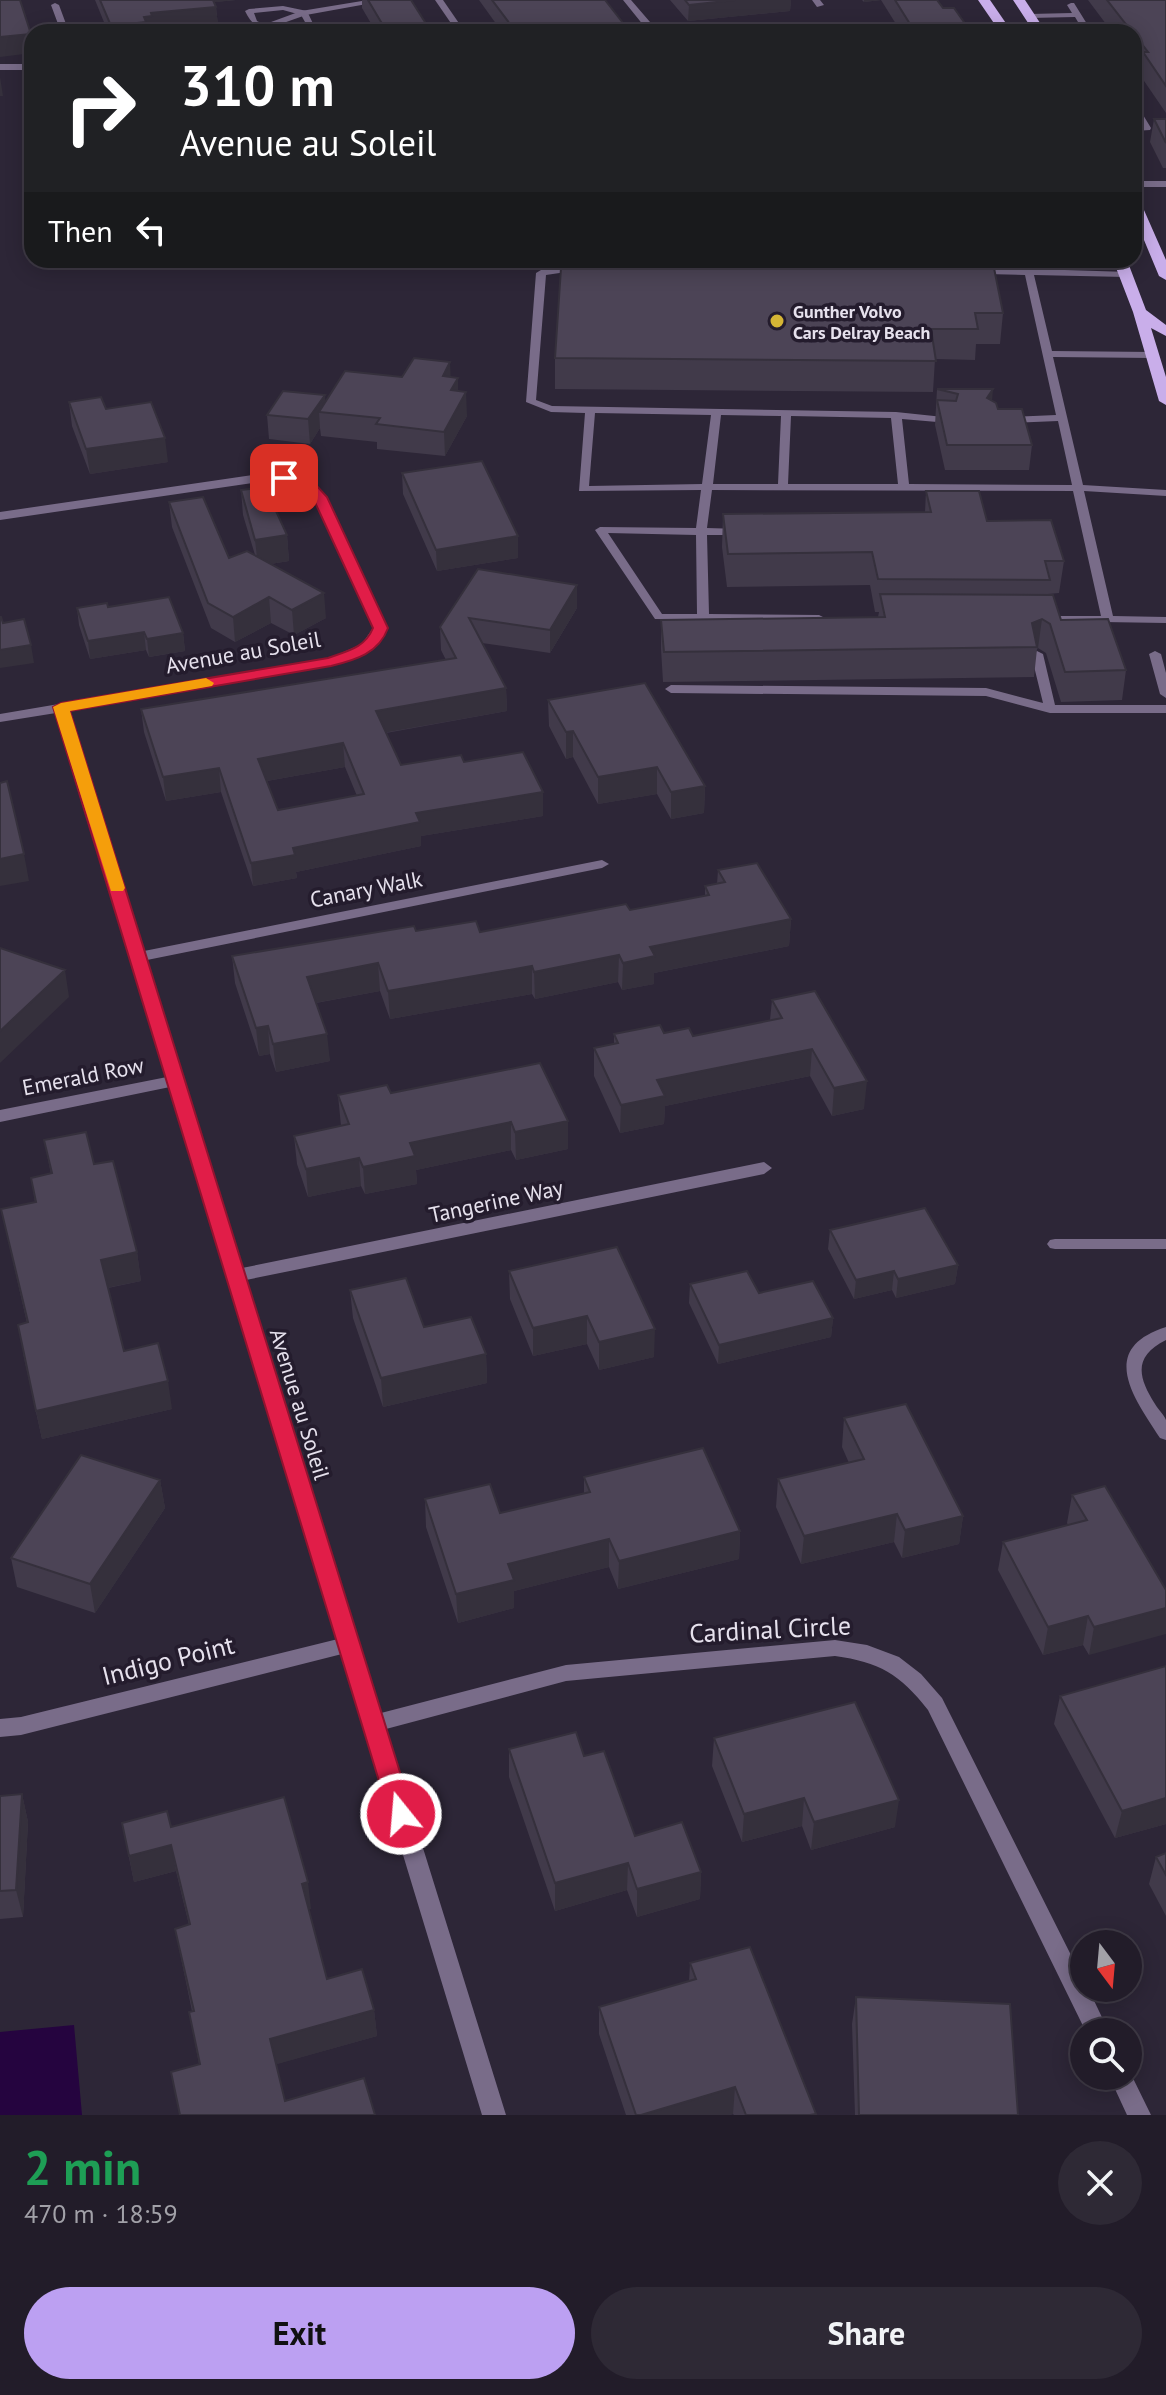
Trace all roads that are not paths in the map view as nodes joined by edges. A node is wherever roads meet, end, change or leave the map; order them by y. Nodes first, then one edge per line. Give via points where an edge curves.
1 (385, 0) edge
2 (439, 0) edge
3 (627, 0) edge
4 (1019, 0) edge
5 (55, 5) dead end
6 (988, 5) edge
7 (1071, 5) dead end
8 (304, 13) junction
9 (1077, 15) junction
10 (1030, 16) junction
11 (62, 24) edge
12 (260, 24) edge
13 (271, 24) edge
14 (310, 24) edge
15 (456, 24) edge
16 (647, 24) dead end
17 (1001, 24) edge
18 (1013, 24) edge
19 (1035, 24) edge
20 (1083, 24) edge
21 (0, 67) edge
22 (24, 67) edge
23 (1142, 184) edge
24 (1166, 184) edge
25 (1142, 220) edge
26 (574, 268) edge
27 (989, 268) edge
28 (1028, 268) edge
29 (1107, 268) edge
30 (1123, 268) edge
31 (1029, 273) junction
32 (1166, 276) edge
33 (1140, 312) junction
34 (1166, 332) edge
35 (1047, 354) junction
36 (1159, 358) edge
37 (1166, 401) edge
38 (590, 410) junction
39 (716, 412) junction
40 (786, 412) junction
41 (896, 415) junction
42 (1060, 418) junction
43 (949, 420) edge
44 (992, 421) edge
45 (783, 486) junction
46 (707, 487) junction
47 (904, 488) junction
48 (1079, 488) junction
49 (1166, 493) edge
50 (0, 516) edge
51 (701, 532) junction
52 (747, 532) edge
53 (703, 617) junction
54 (828, 618) edge
55 (1030, 619) edge
56 (1108, 620) junction
57 (1166, 620) edge
58 (1037, 654) edge
59 (1155, 654) dead end
60 (671, 689) dead end
61 (1166, 694) edge
62 (61, 707) junction
63 (1050, 709) junction
64 (1166, 709) edge
65 (0, 718) edge
66 (602, 864) dead end
67 (139, 957) junction
68 (176, 1080) junction
69 (0, 1116) edge
70 (764, 1168) dead end
71 (1055, 1244) dead end
72 (1166, 1244) edge
73 (236, 1276) junction
74 (1166, 1333) edge
75 (1166, 1434) edge
76 (349, 1644) junction
77 (373, 1724) junction
78 (0, 1728) edge
79 (1091, 2018) edge
80 (1127, 2090) edge
81 (494, 2115) edge
82 (1139, 2115) edge

1 - 8 street
2 - 15 lane
3 - 16 lane
4 - 10 main road
5 - 11 lane
6 - 17 main road
6 - 18 main road
7 - 9 lane
8 - 12 lane via 283,8 249,11
8 - 13 street
8 - 14 lane
9 - 10 lane
9 - 20 lane
10 - 19 main road
21 - 22 street
23 - 24 lane
25 - 32 main road
26 - 38 lane via 541,273 531,402 551,409
27 - 31 lane
28 - 31 lane
29 - 31 lane
30 - 33 main road
31 - 35 lane
33 - 34 main road
33 - 36 main road
35 - 36 lane
35 - 42 lane
36 - 37 main road
38 - 39 lane
38 - 46 lane via 583,489
39 - 40 lane
39 - 46 lane
40 - 41 lane
40 - 45 lane
41 - 43 lane
41 - 47 lane
42 - 44 lane
42 - 48 lane
45 - 46 lane
45 - 47 lane
46 - 51 lane
47 - 48 lane
48 - 49 lane
48 - 56 lane
50 - 62 street, Avenue au Soleil via 266,477 300,482 320,497 380,628 366,649 331,662
51 - 52 lane
51 - 53 lane
51 - 53 lane via 600,530 659,617
53 - 54 lane
55 - 56 lane
56 - 57 lane
58 - 63 lane
59 - 61 lane
60 - 63 lane via 986,692
62 - 65 street, Avenue au Soleil
62 - 67 street, Avenue au Soleil
63 - 64 lane
66 - 67 street, Canary Walk
67 - 68 street, Avenue au Soleil
68 - 69 street, Emerald Row
68 - 73 street, Avenue au Soleil
70 - 73 street, Tangerine Way
71 - 72 lane
73 - 76 street, Avenue au Soleil
74 - 75 lane via 1139,1349 1133,1361 1133,1375
76 - 77 street, Avenue au Soleil
76 - 78 street, Indigo Point
77 - 79 street, Cardinal Circle via 566,1673 835,1648 866,1651 919,1681 935,1704
77 - 81 street, Avenue au Soleil
80 - 82 street

